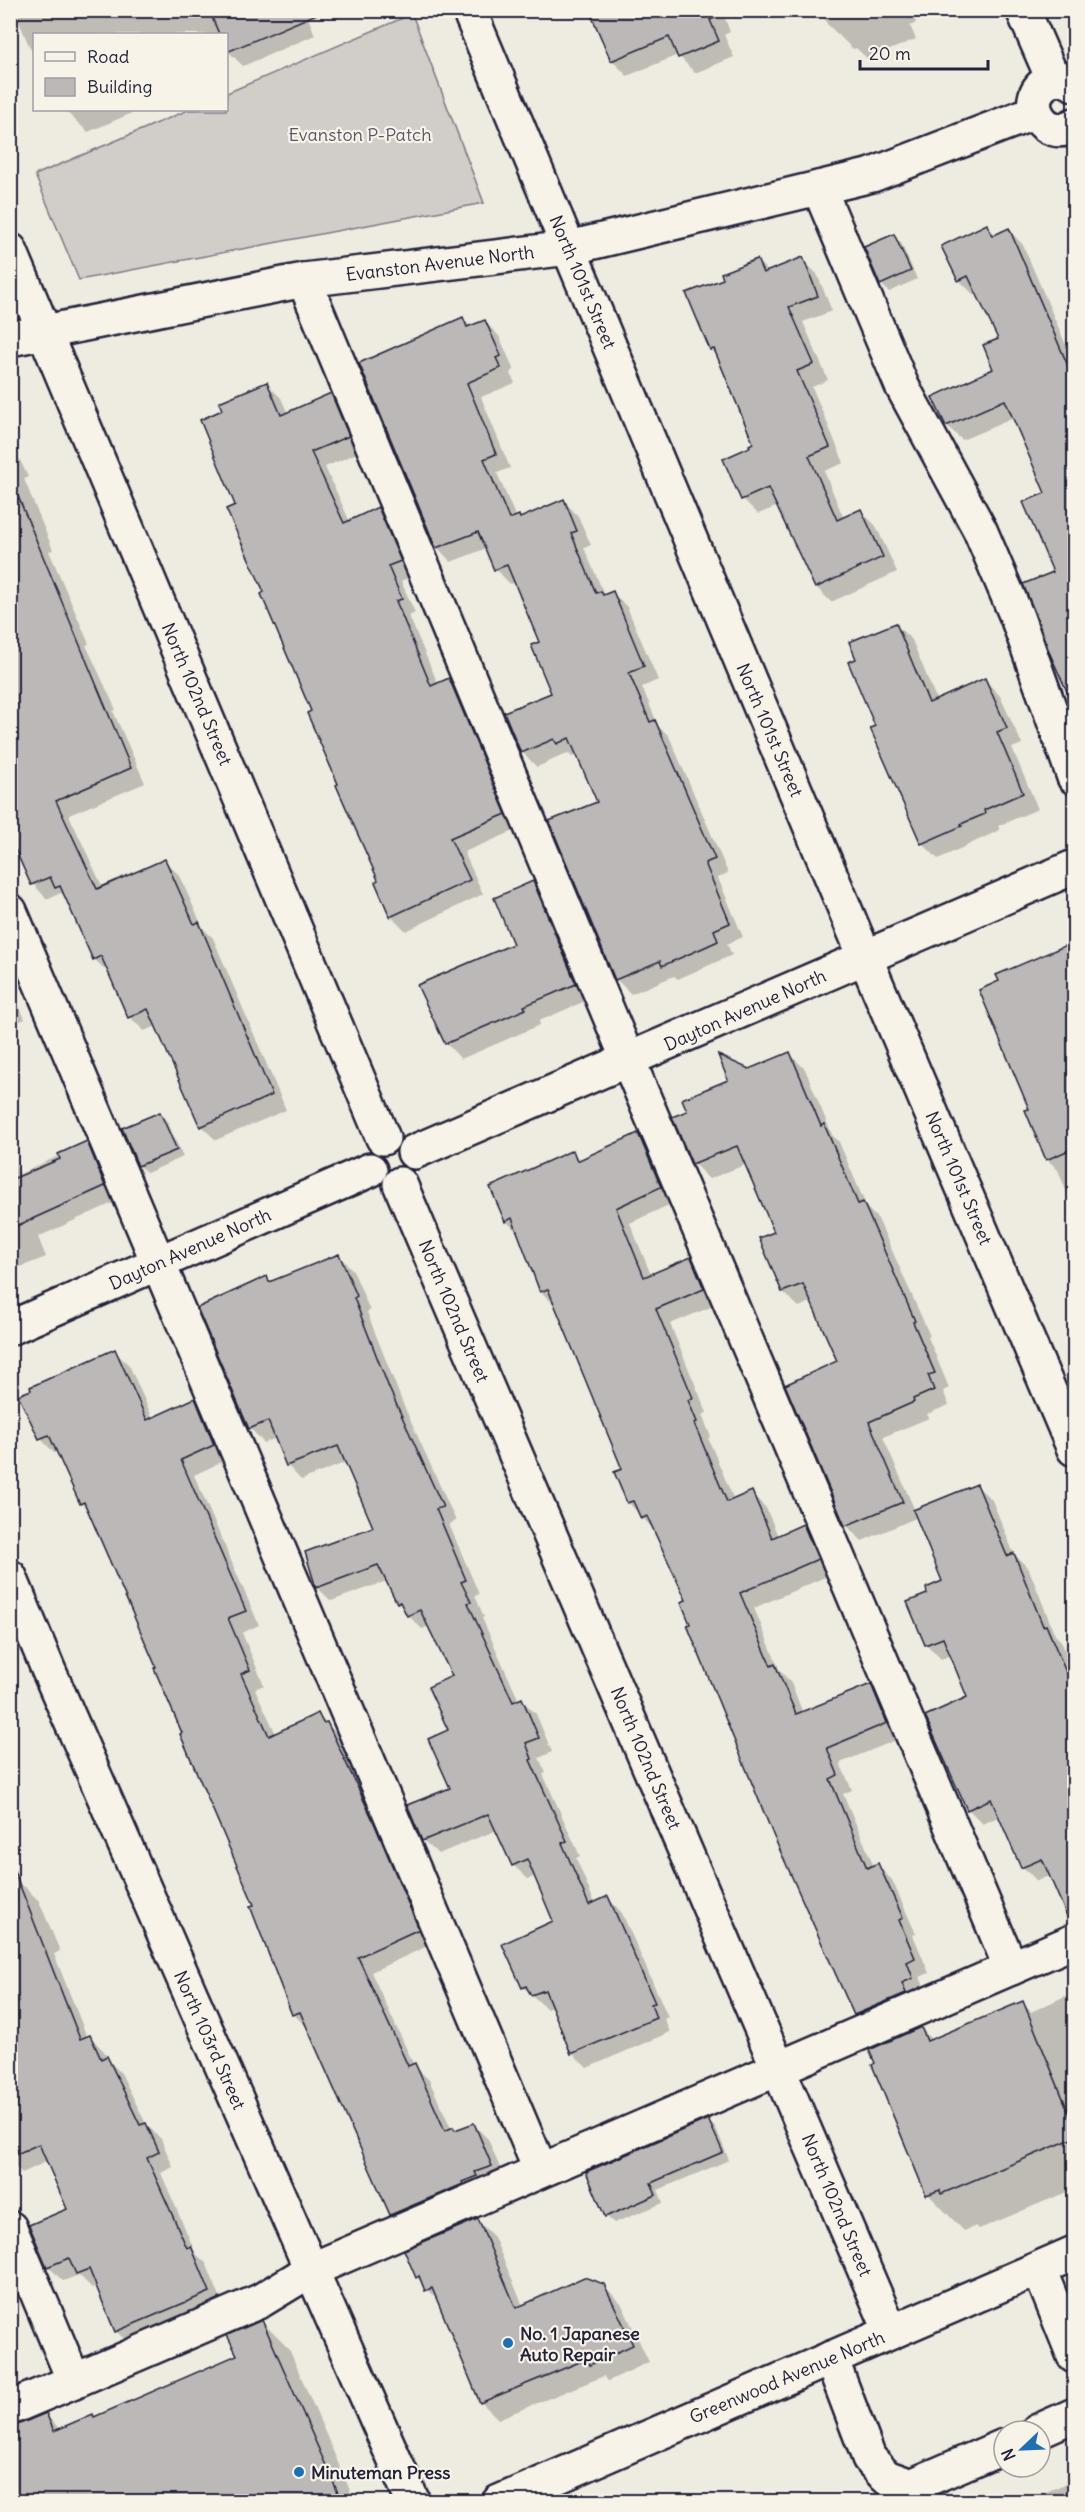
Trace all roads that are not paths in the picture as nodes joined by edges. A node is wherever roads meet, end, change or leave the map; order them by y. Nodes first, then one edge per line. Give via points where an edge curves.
1 (469, 10) edge
2 (1023, 10) edge
3 (1064, 82) edge
4 (1035, 112) junction
5 (1073, 131) edge
6 (819, 188) junction
7 (569, 248) junction
8 (10, 250) edge
9 (304, 280) junction
10 (44, 331) junction
11 (10, 339) edge
12 (1074, 777) edge
13 (1074, 867) edge
14 (10, 911) edge
15 (865, 957) junction
16 (628, 1060) junction
17 (384, 1138) junction
18 (414, 1152) junction
19 (370, 1170) junction
20 (400, 1184) junction
21 (157, 1263) junction
22 (10, 1328) edge
23 (1074, 1449) edge
24 (10, 1576) edge
25 (1074, 1941) edge
26 (1011, 1968) junction
27 (780, 2068) junction
28 (540, 2169) junction
29 (10, 2228) edge
30 (1074, 2253) edge
31 (1039, 2269) junction
32 (311, 2270) junction
33 (891, 2332) junction
34 (1074, 2356) edge
35 (831, 2358) junction
36 (74, 2381) junction
37 (10, 2408) edge
38 (1074, 2415) edge
39 (1052, 2425) edge
40 (992, 2451) edge
41 (413, 2502) edge
42 (500, 2502) edge

1 - 7 street, North 101st Street
2 - 3 street
3 - 4 street via 1039,88
4 - 5 street via 1052,129
4 - 6 street, Evanston Avenue North via 872,175
6 - 7 street, Evanston Avenue North
6 - 12 street via 902,386 980,530 1017,617
7 - 9 street, Evanston Avenue North
7 - 15 street, North 101st Street
8 - 10 street, North 102nd Street
9 - 10 street, Evanston Avenue North
9 - 16 street
10 - 11 street, Evanston Avenue North
10 - 17 street, North 102nd Street
13 - 15 street, Dayton Avenue North
14 - 21 street
15 - 16 street, Dayton Avenue North
15 - 23 street, North 101st Street
16 - 18 street, Dayton Avenue North
16 - 26 street
17 - 18 street via 402,1139
17 - 19 street via 370,1151
18 - 20 street via 416,1166
19 - 20 street via 383,1183
19 - 21 street, Dayton Avenue North
20 - 27 street, North 102nd Street
21 - 22 street, Dayton Avenue North
21 - 28 street
24 - 32 street, North 103rd Street
25 - 26 street
26 - 27 street
27 - 28 street
27 - 33 street, North 102nd Street
28 - 32 street
29 - 36 street
30 - 31 street, Greenwood Avenue North
31 - 33 street, Greenwood Avenue North
31 - 34 street
32 - 36 street via 260,2301
32 - 41 street, North 103rd Street
33 - 35 street, Greenwood Avenue North
35 - 40 street via 869,2458 886,2477 911,2486
35 - 42 street, Greenwood Avenue North
36 - 37 street
38 - 39 street

